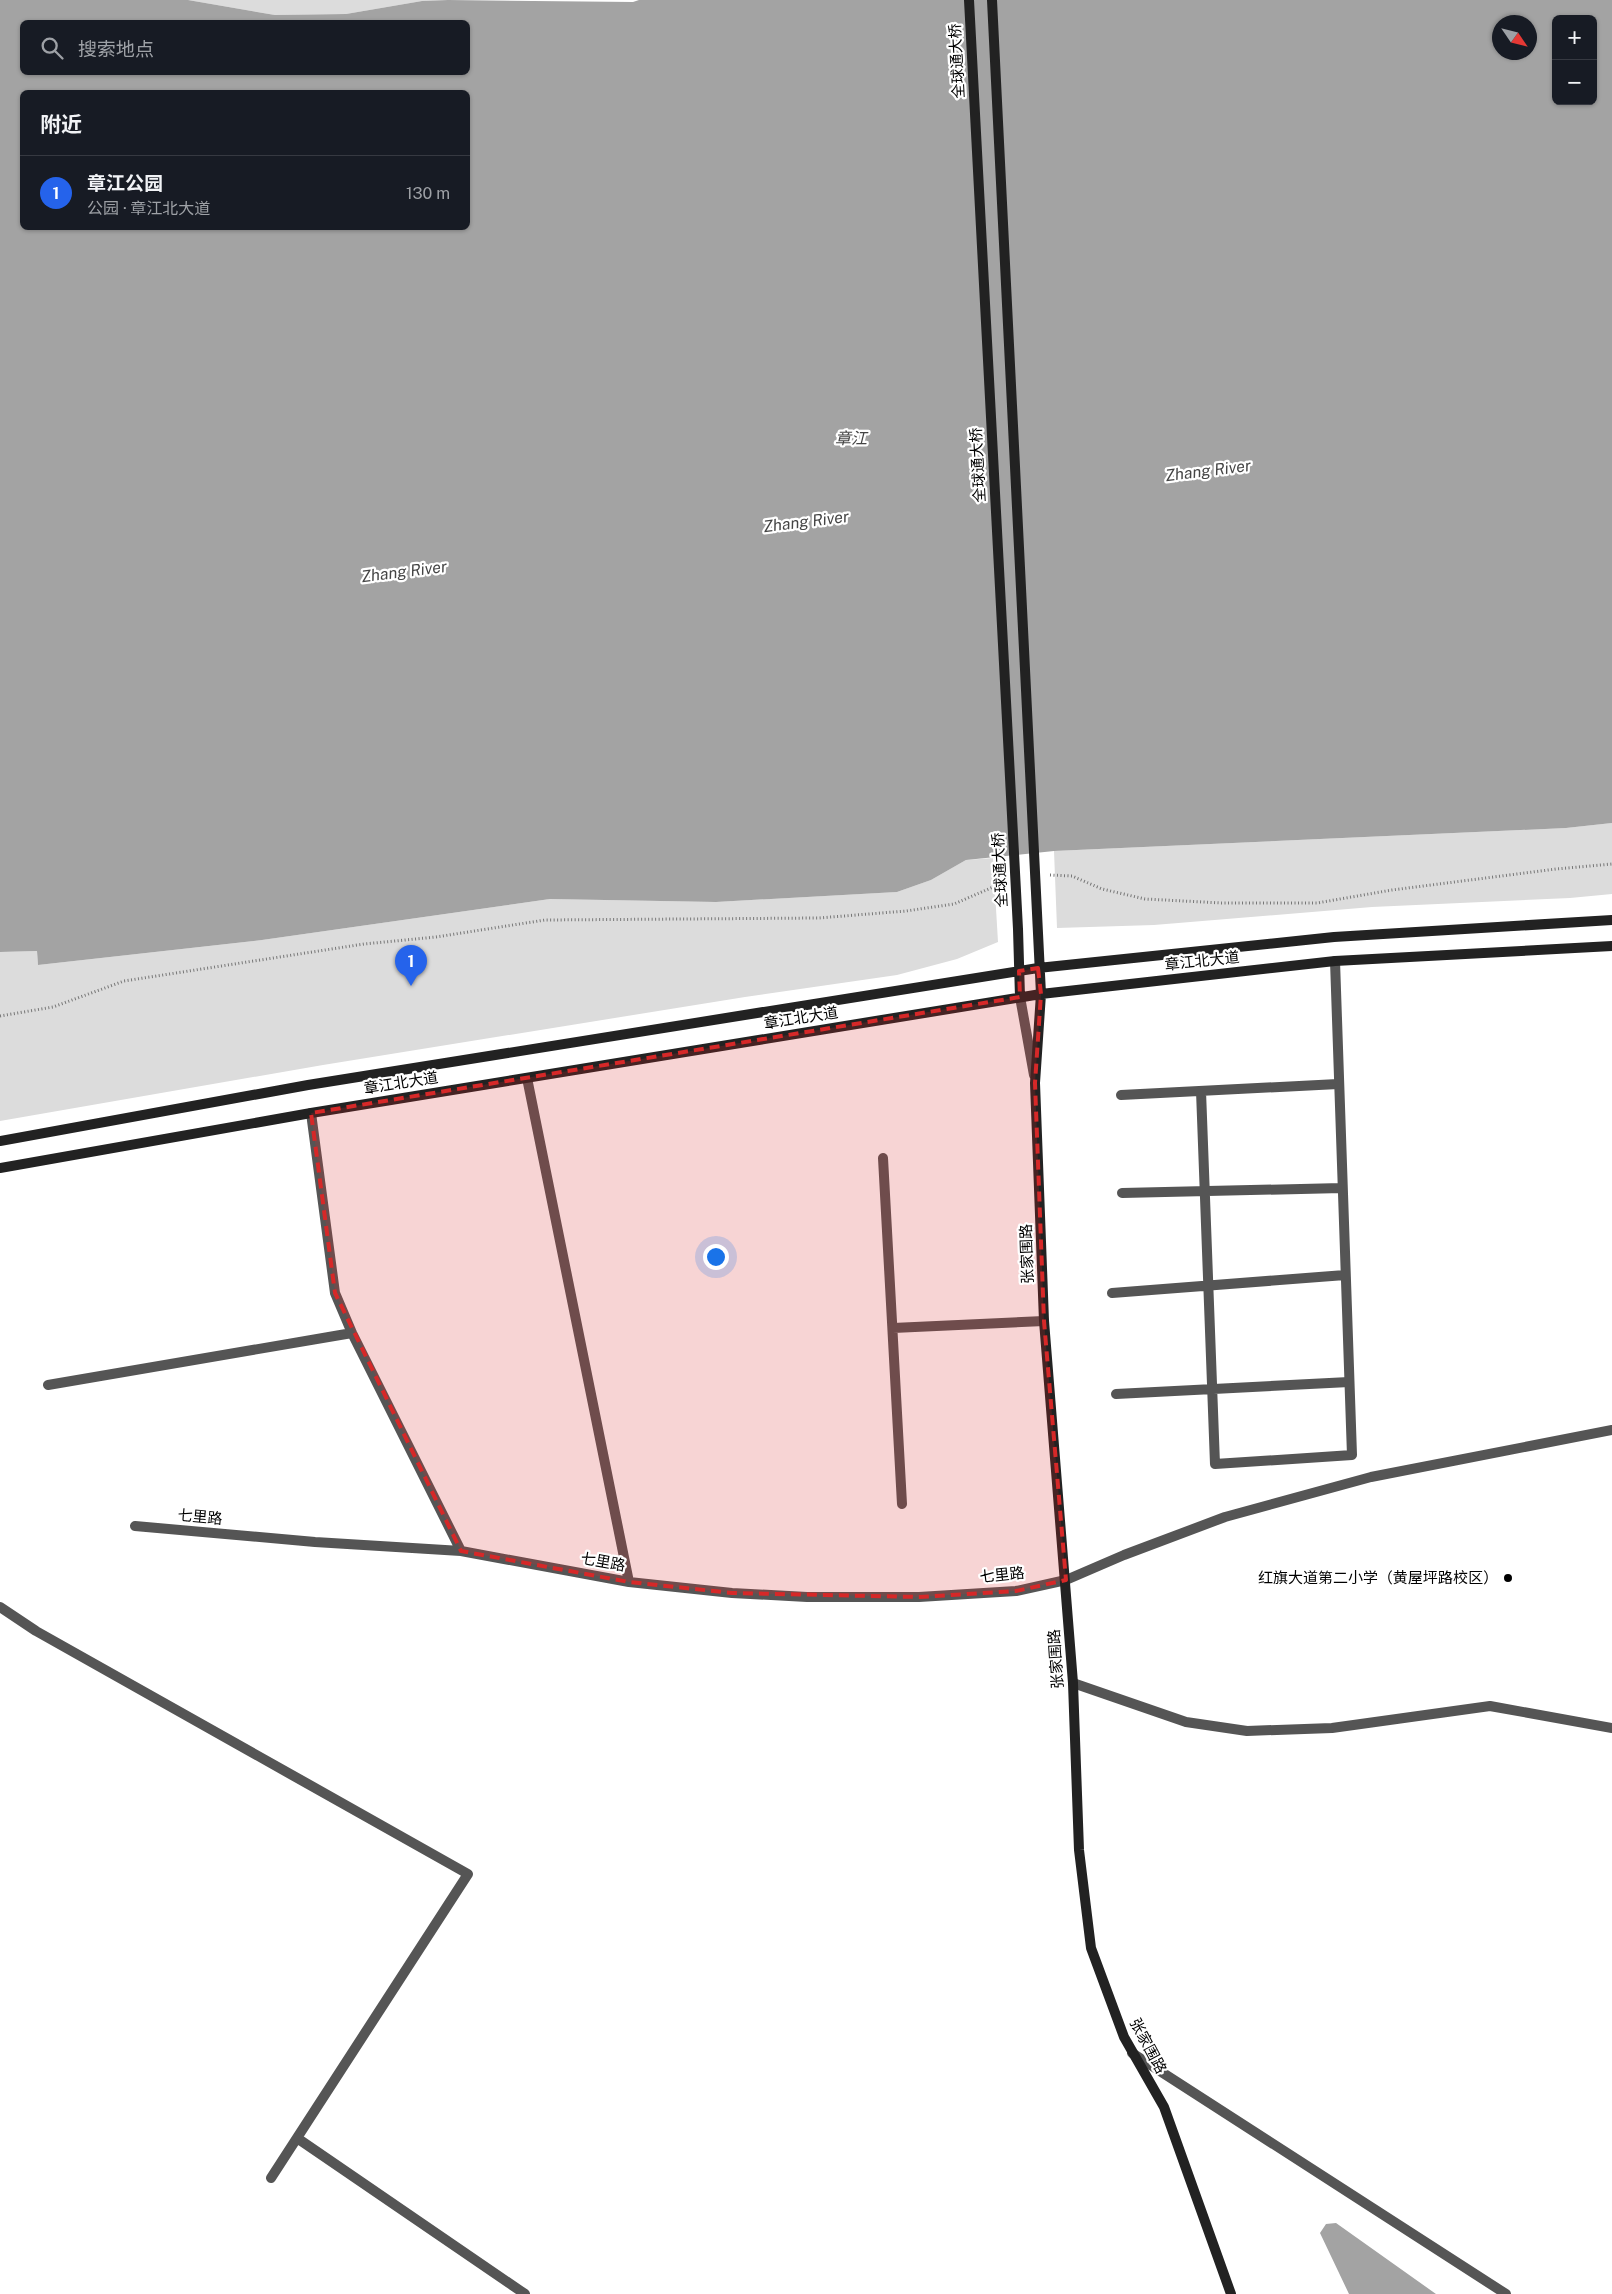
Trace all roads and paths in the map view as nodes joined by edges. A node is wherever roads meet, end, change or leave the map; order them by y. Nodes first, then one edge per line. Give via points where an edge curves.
1 (969, 0) edge
2 (992, 0) edge
3 (1612, 864) edge
4 (1046, 875) dead end
5 (1006, 882) dead end
6 (1612, 920) edge
7 (1612, 946) edge
8 (1335, 961) junction
9 (1038, 968) junction
10 (1019, 971) junction
11 (1041, 994) junction
12 (1020, 997) junction
13 (0, 1016) edge
14 (527, 1078) junction
15 (1035, 1084) junction
16 (1338, 1084) junction
17 (1201, 1091) junction
18 (1121, 1095) dead end
19 (311, 1113) junction
20 (0, 1141) edge
21 (883, 1158) dead end
22 (0, 1168) edge
23 (1342, 1188) junction
24 (1204, 1192) junction
25 (1122, 1193) dead end
26 (1345, 1275) junction
27 (1210, 1286) junction
28 (1112, 1293) dead end
29 (1044, 1321) junction
30 (893, 1328) junction
31 (352, 1333) junction
32 (1350, 1382) junction
33 (48, 1385) dead end
34 (1212, 1389) junction
35 (1116, 1394) dead end
36 (1612, 1430) edge
37 (902, 1504) dead end
38 (135, 1526) dead end
39 (461, 1551) junction
40 (1066, 1580) junction
41 (628, 1582) junction
42 (0, 1608) edge
43 (1073, 1683) junction
44 (1612, 1728) edge
45 (1132, 2052) junction
46 (297, 2138) junction
47 (271, 2178) dead end
48 (525, 2294) edge
49 (1231, 2294) edge
50 (1506, 2294) edge

1 - 10 main road, 全球通大桥
2 - 9 main road, 张家围路
3 - 4 path via 1392,890 1317,903 1145,899 1072,876
5 - 13 path via 954,904 906,911 819,918 545,920 436,937 364,944 124,981 53,1007
6 - 9 main road, 章江北大道 via 1334,937
7 - 8 main road, 章江北大道
8 - 11 main road, 章江北大道
8 - 16 street
9 - 10 main road, 章江北大道
9 - 11 main road, 张家围路
10 - 12 main road, 全球通大桥
10 - 20 main road, 章江北大道 via 308,1084
11 - 12 main road, 章江北大道
11 - 15 main road, 张家围路
12 - 14 main road, 章江北大道
12 - 15 street
14 - 19 main road, 章江北大道
14 - 41 street
15 - 29 main road, 张家围路
16 - 17 street
16 - 23 street
17 - 18 street
17 - 24 street
19 - 22 main road, 章江北大道
19 - 31 street via 335,1293
21 - 30 street
23 - 24 street
23 - 26 street
24 - 25 street
24 - 27 street
26 - 27 street
26 - 32 street
27 - 28 street
27 - 34 street
29 - 30 street
29 - 40 main road, 张家围路
30 - 37 street
31 - 33 street
31 - 39 street
32 - 34 street
32 - 34 street via 1352,1455 1215,1464
34 - 35 street
36 - 40 street, 七里路 via 1370,1477 1225,1517
38 - 39 street, 七里路
39 - 41 street, 七里路
40 - 41 street, 七里路 via 1016,1591 919,1597 807,1597
40 - 43 main road, 张家围路
42 - 46 street via 36,1632 468,1874
43 - 44 street via 1186,1722 1247,1731 1332,1728 1490,1706
43 - 45 main road, 张家围路 via 1079,1850 1091,1948
45 - 49 main road, 张家围路 via 1164,2107
45 - 50 street
46 - 47 street
46 - 48 street

